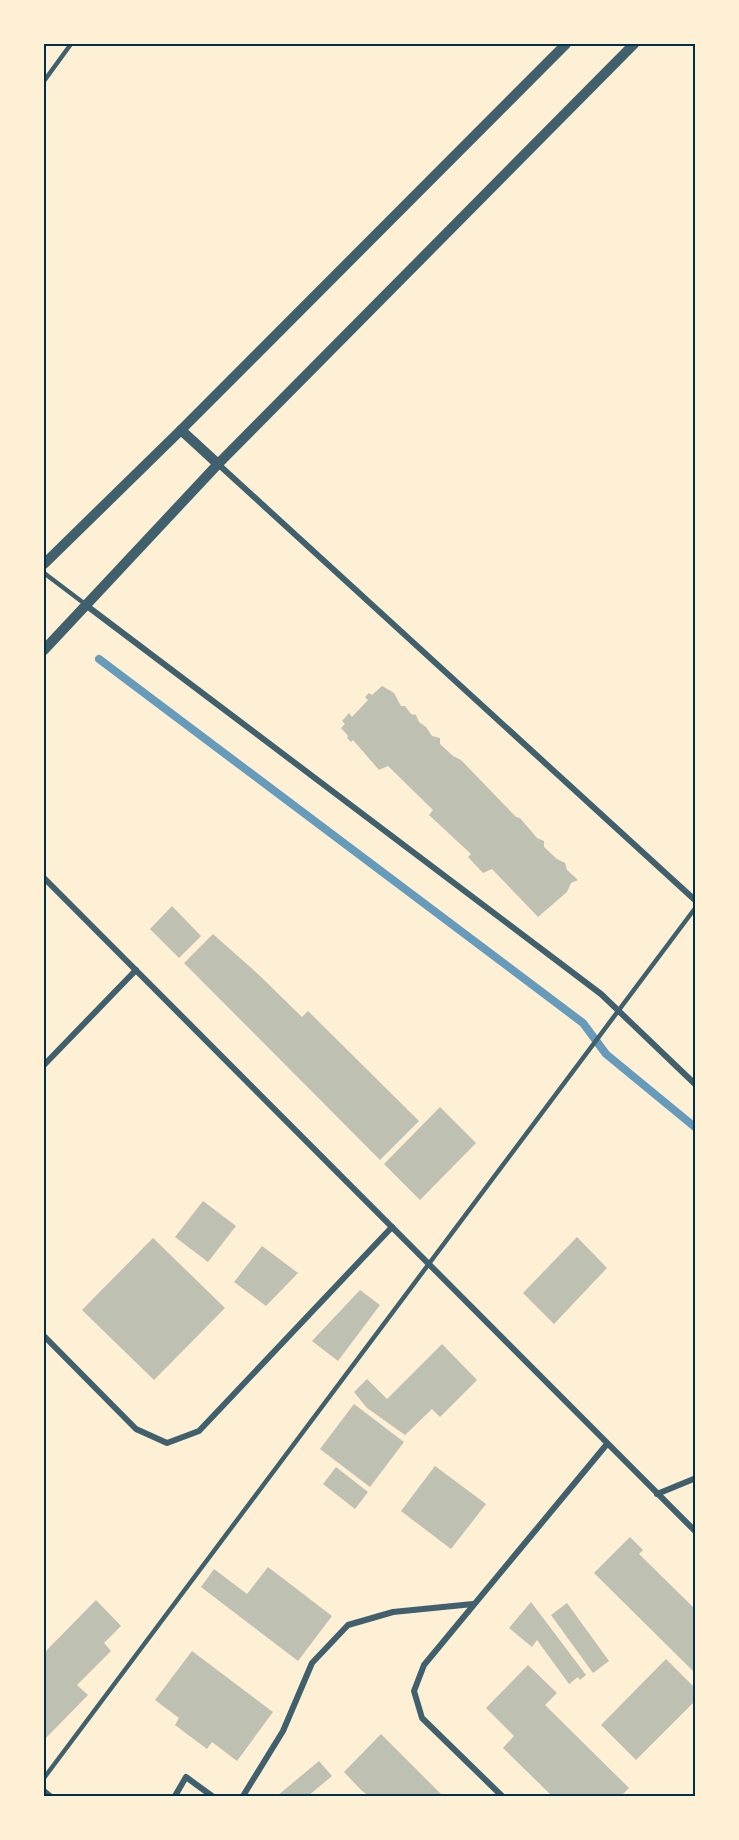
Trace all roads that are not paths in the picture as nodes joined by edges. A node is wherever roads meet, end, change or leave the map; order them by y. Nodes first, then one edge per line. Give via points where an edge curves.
1 (71, 44) edge
2 (566, 44) edge
3 (634, 44) edge
4 (44, 81) edge
5 (181, 430) junction
6 (218, 464) junction
7 (44, 564) edge
8 (44, 573) edge
9 (87, 606) junction
10 (44, 651) edge
11 (44, 878) edge
12 (696, 901) edge
13 (696, 906) edge
14 (136, 970) junction
15 (618, 1011) junction
16 (44, 1065) edge
17 (696, 1084) edge
18 (392, 1227) junction
19 (429, 1264) junction
20 (44, 1336) edge
21 (608, 1444) junction
22 (696, 1478) edge
23 (657, 1494) junction
24 (696, 1532) edge
25 (473, 1604) junction
26 (44, 1778) edge
27 (44, 1791) edge
28 (50, 1797) edge
29 (175, 1797) edge
30 (212, 1797) edge
31 (243, 1797) edge
32 (502, 1797) edge

1 - 4 lane
2 - 5 street
3 - 6 street
5 - 6 street
5 - 7 street
6 - 9 street
6 - 12 street
8 - 9 lane
9 - 10 street
9 - 15 street via 601,994
11 - 14 street
13 - 15 lane
14 - 16 street
14 - 18 street
15 - 17 street
15 - 19 lane
18 - 19 street
18 - 20 street via 199,1431 167,1443 136,1429
19 - 21 street
19 - 26 lane
21 - 23 street
21 - 25 street
22 - 23 street
23 - 24 street
25 - 31 street via 393,1612 348,1624 312,1663 283,1731
25 - 32 street via 424,1665 414,1691 422,1718
27 - 28 street
29 - 30 street via 186,1777

